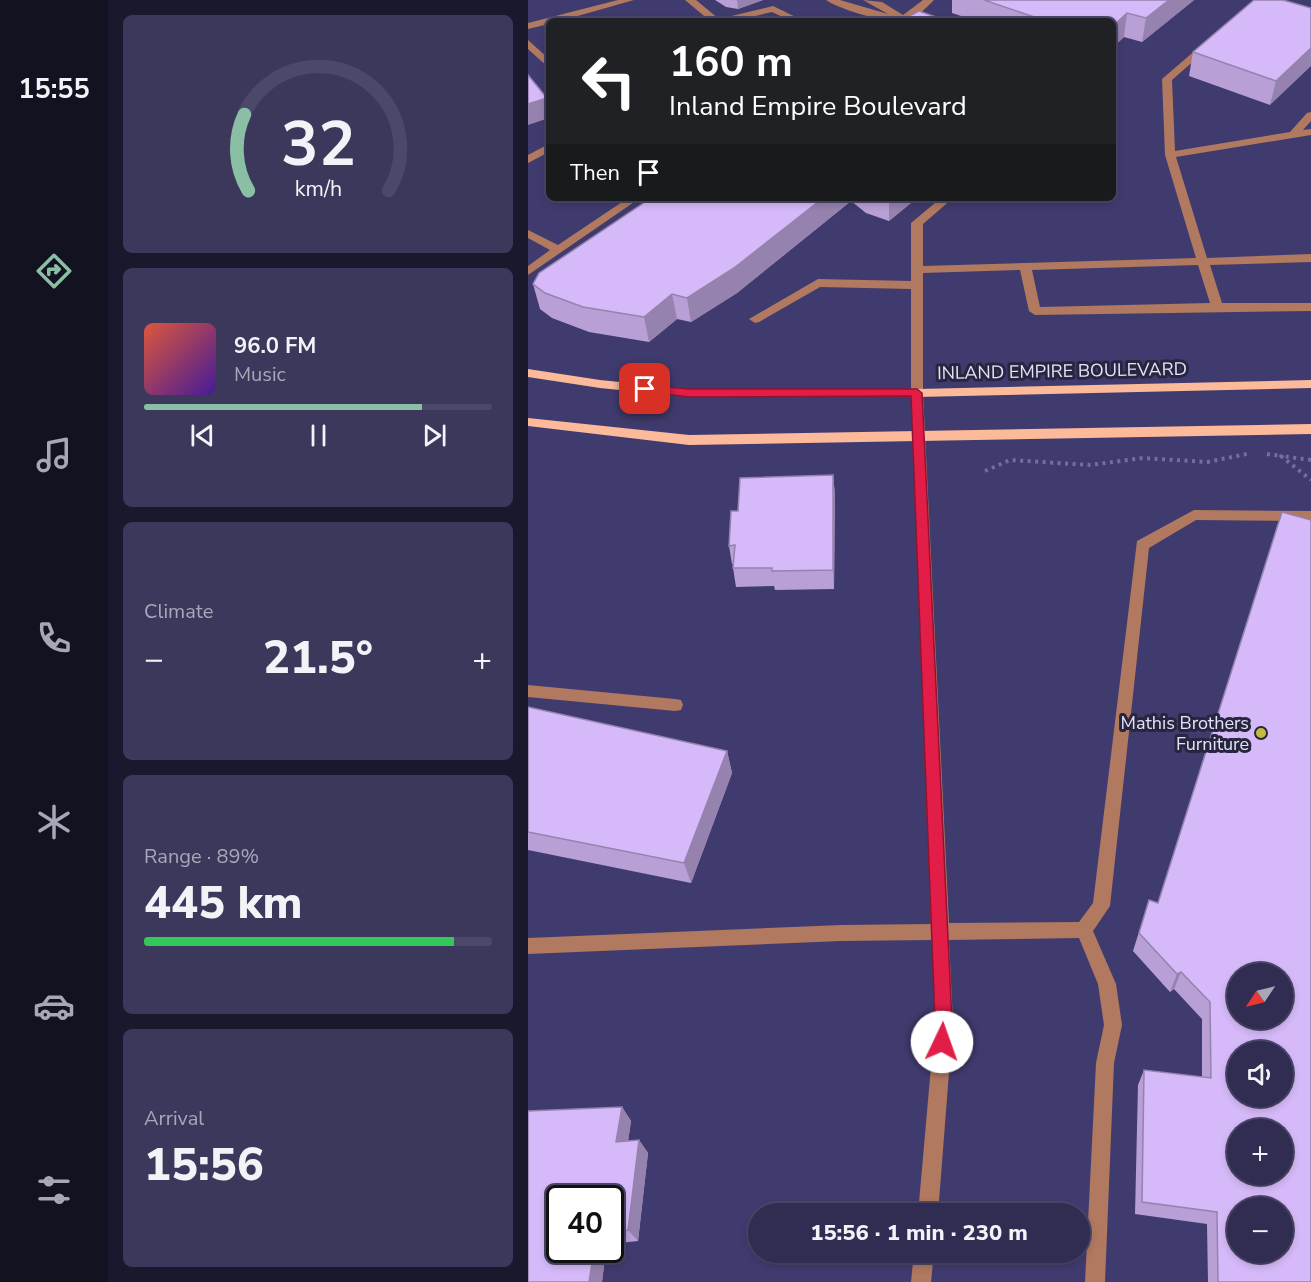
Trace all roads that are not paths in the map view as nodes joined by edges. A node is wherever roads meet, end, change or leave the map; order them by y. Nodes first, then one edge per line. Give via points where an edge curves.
1 (629, 0) edge
2 (690, 0) edge
3 (831, 0) edge
4 (868, 0) edge
5 (929, 0) edge
6 (560, 18) edge
7 (712, 18) edge
8 (735, 18) edge
9 (792, 18) edge
10 (892, 18) edge
11 (900, 18) edge
12 (908, 18) edge
13 (546, 22) edge
14 (528, 26) edge
15 (1217, 36) edge
16 (528, 43) edge
17 (546, 62) edge
18 (1311, 115) edge
19 (1311, 132) edge
20 (1293, 135) junction
21 (546, 149) edge
22 (1170, 155) junction
23 (528, 160) edge
24 (631, 201) edge
25 (944, 201) edge
26 (528, 233) edge
27 (558, 250) junction
28 (1311, 258) edge
29 (1203, 262) junction
30 (1025, 266) junction
31 (917, 270) junction
32 (528, 271) edge
33 (917, 285) junction
34 (1217, 307) junction
35 (1311, 307) edge
36 (755, 319) dead end
37 (528, 373) edge
38 (1311, 384) edge
39 (917, 393) junction
40 (528, 422) edge
41 (1311, 429) edge
42 (919, 437) junction
43 (1311, 516) edge
44 (528, 691) edge
45 (675, 705) dead end
46 (1084, 930) junction
47 (940, 932) junction
48 (528, 946) edge
49 (929, 1203) edge
50 (923, 1263) edge
51 (921, 1282) edge
52 (1095, 1282) edge

1 - 6 street
2 - 7 street
3 - 10 street
4 - 11 street
5 - 12 street
8 - 9 street via 773,9
13 - 14 street
15 - 22 street via 1167,79
16 - 17 street
18 - 20 street
19 - 20 street
20 - 22 street
21 - 23 street
22 - 29 street
24 - 27 street
25 - 31 street via 917,223
26 - 27 street
27 - 32 street
28 - 29 street
29 - 30 street
29 - 34 street
30 - 31 street
30 - 34 street via 1035,311
31 - 33 street
33 - 36 street via 818,283
33 - 39 street
34 - 35 street
37 - 39 main road, INLAND EMPIRE BOULEVARD via 689,393
38 - 39 main road, INLAND EMPIRE BOULEVARD
39 - 42 street
40 - 42 main road via 689,440
41 - 42 main road
42 - 47 street
43 - 46 street via 1194,515 1142,545 1101,906
44 - 45 street
46 - 47 street
46 - 52 street via 1107,984 1113,1025 1105,1063
47 - 48 street
47 - 49 street via 944,1021
50 - 51 street

